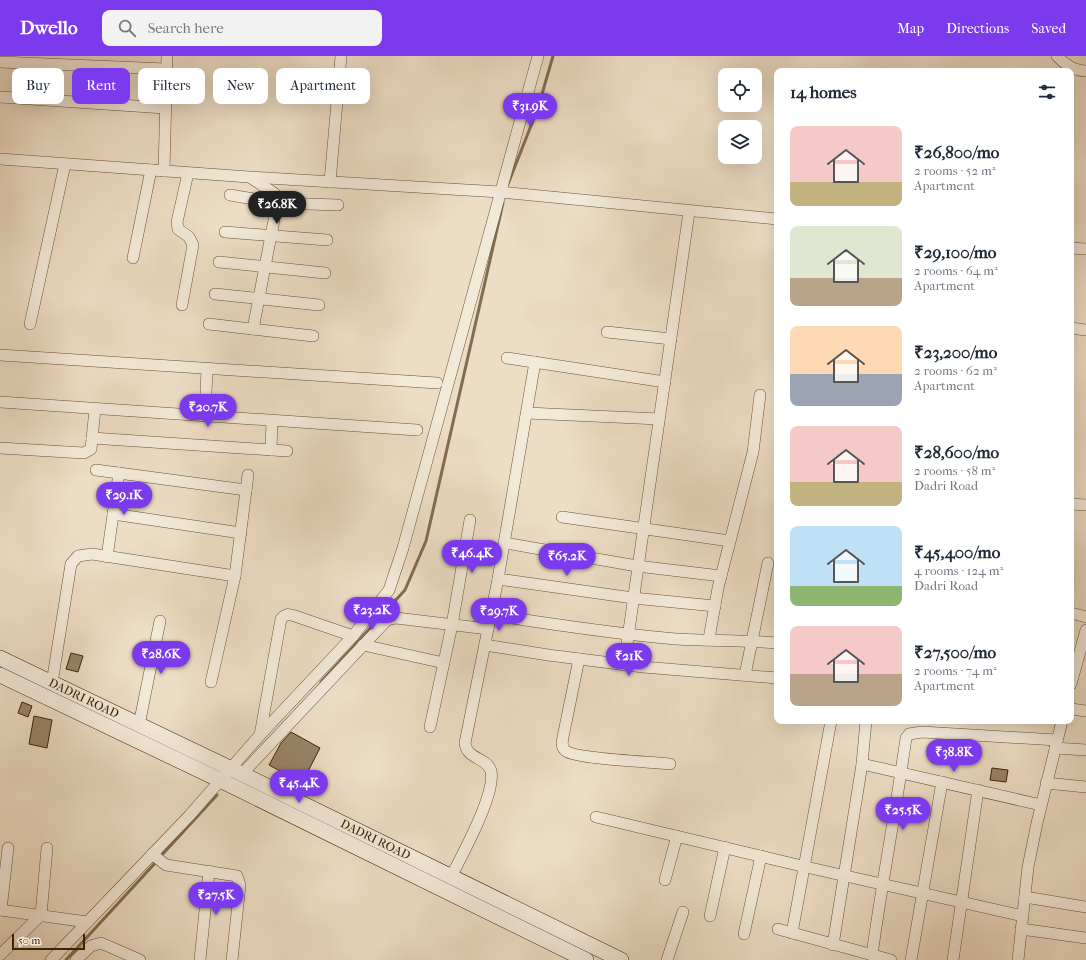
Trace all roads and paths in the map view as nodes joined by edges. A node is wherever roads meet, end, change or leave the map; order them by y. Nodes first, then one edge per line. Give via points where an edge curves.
1 (167, 56) edge
2 (341, 56) edge
3 (538, 56) edge
4 (1057, 56) edge
5 (0, 62) edge
6 (142, 68) edge
7 (166, 68) edge
8 (1073, 68) edge
9 (1074, 68) edge
10 (1086, 71) edge
11 (0, 97) edge
12 (165, 104) edge
13 (165, 108) junction
14 (0, 159) edge
15 (65, 164) junction
16 (151, 170) junction
17 (164, 171) junction
18 (188, 173) junction
19 (249, 177) junction
20 (330, 182) junction
21 (504, 193) junction
22 (230, 195) dead end
23 (278, 203) junction
24 (338, 205) dead end
25 (689, 212) junction
26 (774, 219) edge
27 (225, 232) dead end
28 (272, 236) junction
29 (327, 240) dead end
30 (1074, 248) edge
31 (1086, 249) edge
32 (133, 258) dead end
33 (219, 262) dead end
34 (265, 266) junction
35 (325, 273) dead end
36 (215, 294) dead end
37 (259, 298) junction
38 (182, 305) dead end
39 (319, 305) dead end
40 (30, 324) dead end
41 (209, 324) dead end
42 (1074, 328) edge
43 (253, 329) junction
44 (1086, 330) edge
45 (607, 332) dead end
46 (313, 336) dead end
47 (671, 339) junction
48 (0, 355) edge
49 (507, 358) dead end
50 (535, 362) junction
51 (207, 369) junction
52 (665, 382) junction
53 (437, 383) dead end
54 (760, 395) dead end
55 (0, 402) edge
56 (94, 409) junction
57 (527, 413) junction
58 (205, 416) junction
59 (659, 419) junction
60 (272, 421) junction
61 (417, 430) dead end
62 (92, 438) junction
63 (0, 448) edge
64 (272, 450) junction
65 (287, 451) dead end
66 (96, 470) dead end
67 (119, 473) junction
68 (248, 475) dead end
69 (246, 490) junction
70 (1074, 504) edge
71 (1086, 505) edge
72 (113, 514) junction
73 (562, 517) dead end
74 (470, 520) dead end
75 (642, 529) junction
76 (241, 533) junction
77 (730, 541) junction
78 (504, 543) junction
79 (107, 557) junction
80 (768, 563) dead end
81 (637, 566) junction
82 (236, 576) junction
83 (721, 576) junction
84 (498, 579) junction
85 (633, 598) junction
86 (715, 606) junction
87 (1074, 614) edge
88 (491, 615) junction
89 (1086, 617) edge
90 (160, 621) dead end
91 (452, 625) junction
92 (488, 629) junction
93 (1086, 630) edge
94 (628, 634) junction
95 (353, 636) junction
96 (710, 639) junction
97 (752, 640) junction
98 (774, 643) edge
99 (363, 645) junction
100 (485, 645) junction
101 (0, 658) edge
102 (579, 660) junction
103 (444, 663) junction
104 (624, 664) junction
105 (1081, 668) edge
106 (0, 675) edge
107 (745, 675) junction
108 (774, 678) edge
109 (1074, 679) edge
110 (211, 682) dead end
111 (52, 683) junction
112 (1074, 709) edge
113 (1086, 711) edge
114 (829, 724) edge
115 (866, 724) edge
116 (1061, 724) edge
117 (139, 725) junction
118 (430, 727) dead end
119 (260, 735) junction
120 (1056, 744) junction
121 (1086, 750) edge
122 (670, 764) dead end
123 (862, 764) junction
124 (236, 771) junction
125 (902, 773) junction
126 (220, 780) junction
127 (942, 782) junction
128 (1046, 783) junction
129 (1086, 787) edge
130 (978, 790) junction
131 (1041, 805) junction
132 (596, 817) dead end
133 (677, 836) junction
134 (725, 847) junction
135 (8, 848) dead end
136 (47, 848) dead end
137 (761, 856) junction
138 (156, 858) junction
139 (806, 867) junction
140 (209, 871) junction
141 (844, 875) junction
142 (452, 877) junction
143 (665, 880) dead end
144 (882, 884) junction
145 (922, 893) junction
146 (1025, 897) junction
147 (962, 902) junction
148 (1086, 907) edge
149 (0, 910) edge
150 (683, 912) dead end
151 (41, 915) junction
152 (710, 916) dead end
153 (1023, 916) junction
154 (87, 922) junction
155 (778, 929) dead end
156 (1021, 929) junction
157 (792, 933) junction
158 (744, 934) dead end
159 (1086, 938) edge
160 (833, 945) junction
161 (0, 955) edge
162 (872, 955) junction
163 (51, 960) edge
164 (76, 960) edge
165 (140, 960) edge
166 (200, 960) edge
167 (232, 960) edge
168 (586, 960) edge
169 (621, 960) edge
170 (667, 960) edge
171 (891, 960) edge
172 (911, 960) edge
173 (953, 960) edge
174 (1018, 960) edge

1 - 7 street
2 - 20 street
3 - 21 street
4 - 8 street
5 - 6 street
9 - 10 street
11 - 13 street
12 - 13 street
13 - 17 street
14 - 15 street
15 - 16 street
15 - 40 street
16 - 17 street
16 - 32 street
17 - 18 street
18 - 19 street
18 - 38 street via 177,226 192,240 193,245
19 - 20 street
19 - 23 street via 274,193
20 - 21 street
21 - 25 street
21 - 95 street via 394,576 389,590
22 - 23 street
23 - 24 street
23 - 28 street
25 - 26 street
25 - 47 street
27 - 28 street
28 - 29 street
28 - 34 street
30 - 31 street
33 - 34 street
34 - 35 street
34 - 37 street
36 - 37 street
37 - 39 street
37 - 43 street
41 - 43 street
42 - 44 street
43 - 46 street
45 - 47 street
47 - 52 street
48 - 51 street
49 - 50 street
50 - 52 street
50 - 57 street
51 - 53 street
51 - 58 street
52 - 59 street
54 - 77 street via 753,452
55 - 56 street
56 - 58 street
56 - 62 street
57 - 59 street
57 - 78 street
58 - 60 street
59 - 75 street
60 - 61 street
60 - 64 street
62 - 63 street via 91,449 84,454
62 - 64 street
64 - 65 street
66 - 67 street
67 - 69 street
67 - 72 street
68 - 69 street
69 - 76 street
70 - 71 street
72 - 76 street
72 - 79 street
73 - 75 street
74 - 91 street
75 - 77 street
75 - 81 street
76 - 82 street
77 - 83 street
78 - 81 street
78 - 84 street
79 - 82 street
79 - 111 street via 82,554 71,564
80 - 97 street
81 - 83 street
81 - 85 street
82 - 110 street
83 - 86 street
84 - 85 street
84 - 88 street
85 - 86 street
85 - 94 street
86 - 96 street
87 - 89 street
88 - 92 street
88 - 94 street
90 - 117 street
91 - 92 street
91 - 99 street via 391,618
91 - 103 street
92 - 100 street
93 - 105 street
94 - 96 street via 676,639
94 - 104 street
95 - 119 street
95 - 119 street via 288,614 282,618
96 - 97 street
97 - 98 street
97 - 107 street
99 - 103 street
99 - 124 street
100 - 102 street
100 - 142 street via 465,743 468,752 488,766 491,778 482,814
101 - 111 street, DADRI ROAD
102 - 104 street
102 - 122 street via 563,737 564,750 585,756
103 - 118 street
104 - 107 street
105 - 109 street
106 - 126 street, DADRI ROAD
107 - 108 street
111 - 117 street, DADRI ROAD
112 - 113 street
114 - 139 street
115 - 123 street
116 - 120 street
117 - 124 street, DADRI ROAD
119 - 124 street
120 - 121 street
120 - 125 street via 913,732 906,738
120 - 128 street
123 - 125 street
123 - 141 street
124 - 126 street
124 - 142 street, DADRI ROAD
125 - 127 street
125 - 144 street
126 - 138 street
126 - 168 street, DADRI ROAD
127 - 130 street
127 - 145 street
128 - 129 street
128 - 131 street
130 - 131 street
130 - 147 street
131 - 146 street via 1028,867
132 - 133 street
133 - 134 street
133 - 143 street
134 - 137 street
134 - 152 street
135 - 149 street
136 - 151 street
137 - 139 street
137 - 158 street
138 - 140 street
138 - 154 street
139 - 141 street
139 - 157 street
140 - 166 street
140 - 167 street via 232,874 239,879
141 - 144 street
141 - 160 street
142 - 169 street, DADRI ROAD
144 - 145 street
144 - 162 street
145 - 147 street
145 - 172 street
146 - 148 street
146 - 153 street
147 - 153 street
147 - 173 street
149 - 151 street
150 - 170 street
151 - 154 street
151 - 161 street
153 - 156 street
154 - 163 street
155 - 157 street
156 - 159 street
156 - 174 street
157 - 160 street
160 - 162 street
162 - 171 street
164 - 165 street via 91,946 101,943

